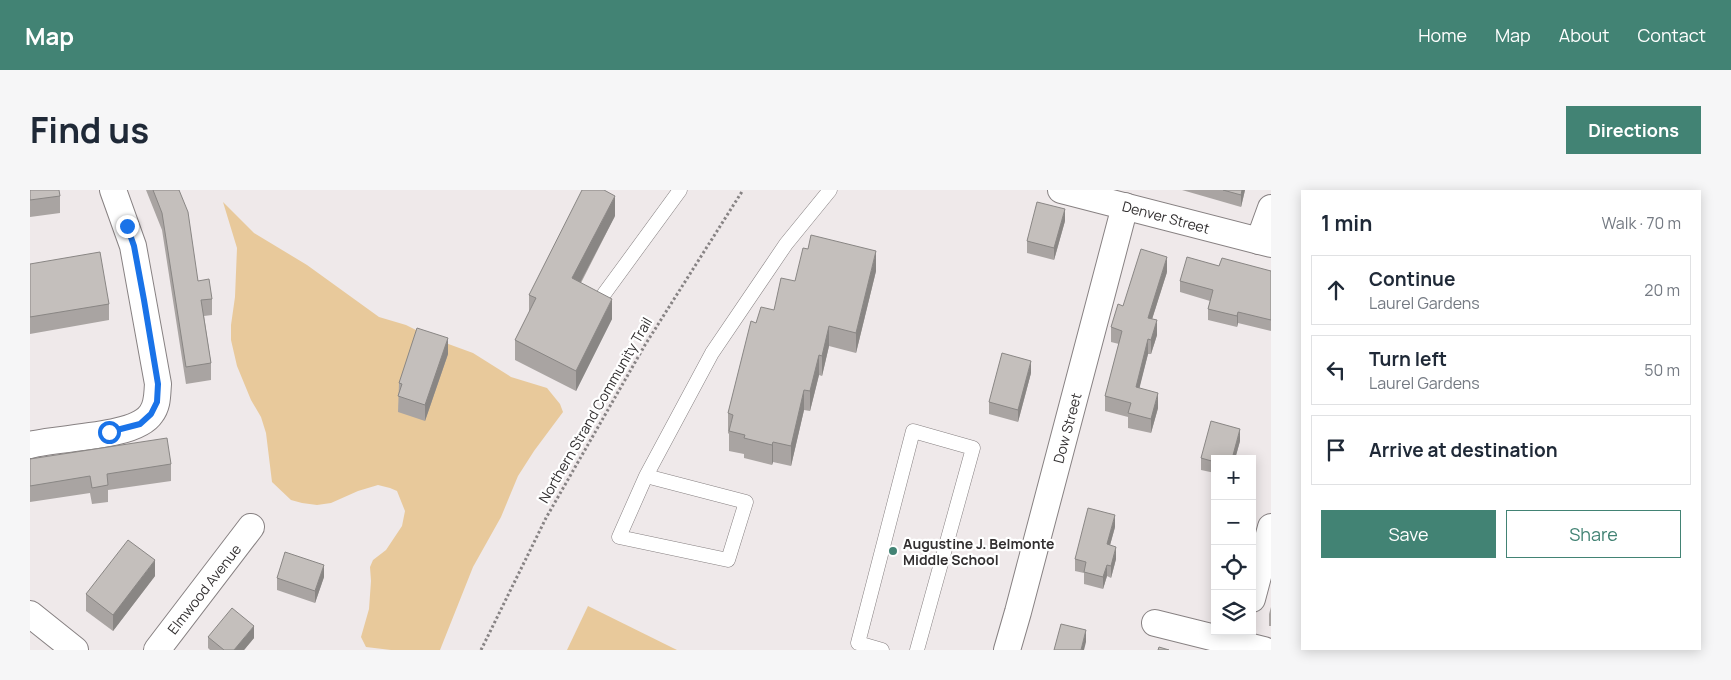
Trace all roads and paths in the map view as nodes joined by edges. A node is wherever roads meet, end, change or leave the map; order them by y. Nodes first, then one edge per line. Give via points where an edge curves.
1 (113, 190) edge
2 (680, 190) edge
3 (743, 190) edge
4 (830, 190) edge
5 (1061, 190) edge
6 (1125, 206) junction
7 (1271, 208) edge
8 (1265, 243) edge
9 (604, 294) edge
10 (30, 445) edge
11 (646, 476) junction
12 (251, 527) dead end
13 (1271, 527) edge
14 (1255, 590) edge
15 (30, 614) edge
16 (1155, 623) dead end
17 (1247, 644) edge
18 (854, 646) edge
19 (75, 650) edge
20 (157, 650) edge
21 (481, 650) edge
22 (882, 650) edge
23 (917, 650) edge
24 (1007, 650) edge

1 - 10 street via 134,246 158,384 157,402 151,414 140,424
2 - 9 lane
3 - 21 path, Northern Strand Community Trail via 650,338 550,510
4 - 11 lane via 786,244 712,353
5 - 6 street, Denver Street
6 - 8 street, Denver Street
6 - 24 street, Dow Street
7 - 8 street
11 - 11 lane via 619,537 728,560 746,502
12 - 20 street, Elmwood Avenue
13 - 14 street
15 - 19 street
16 - 17 street
18 - 22 lane
18 - 23 lane via 913,431 973,448

